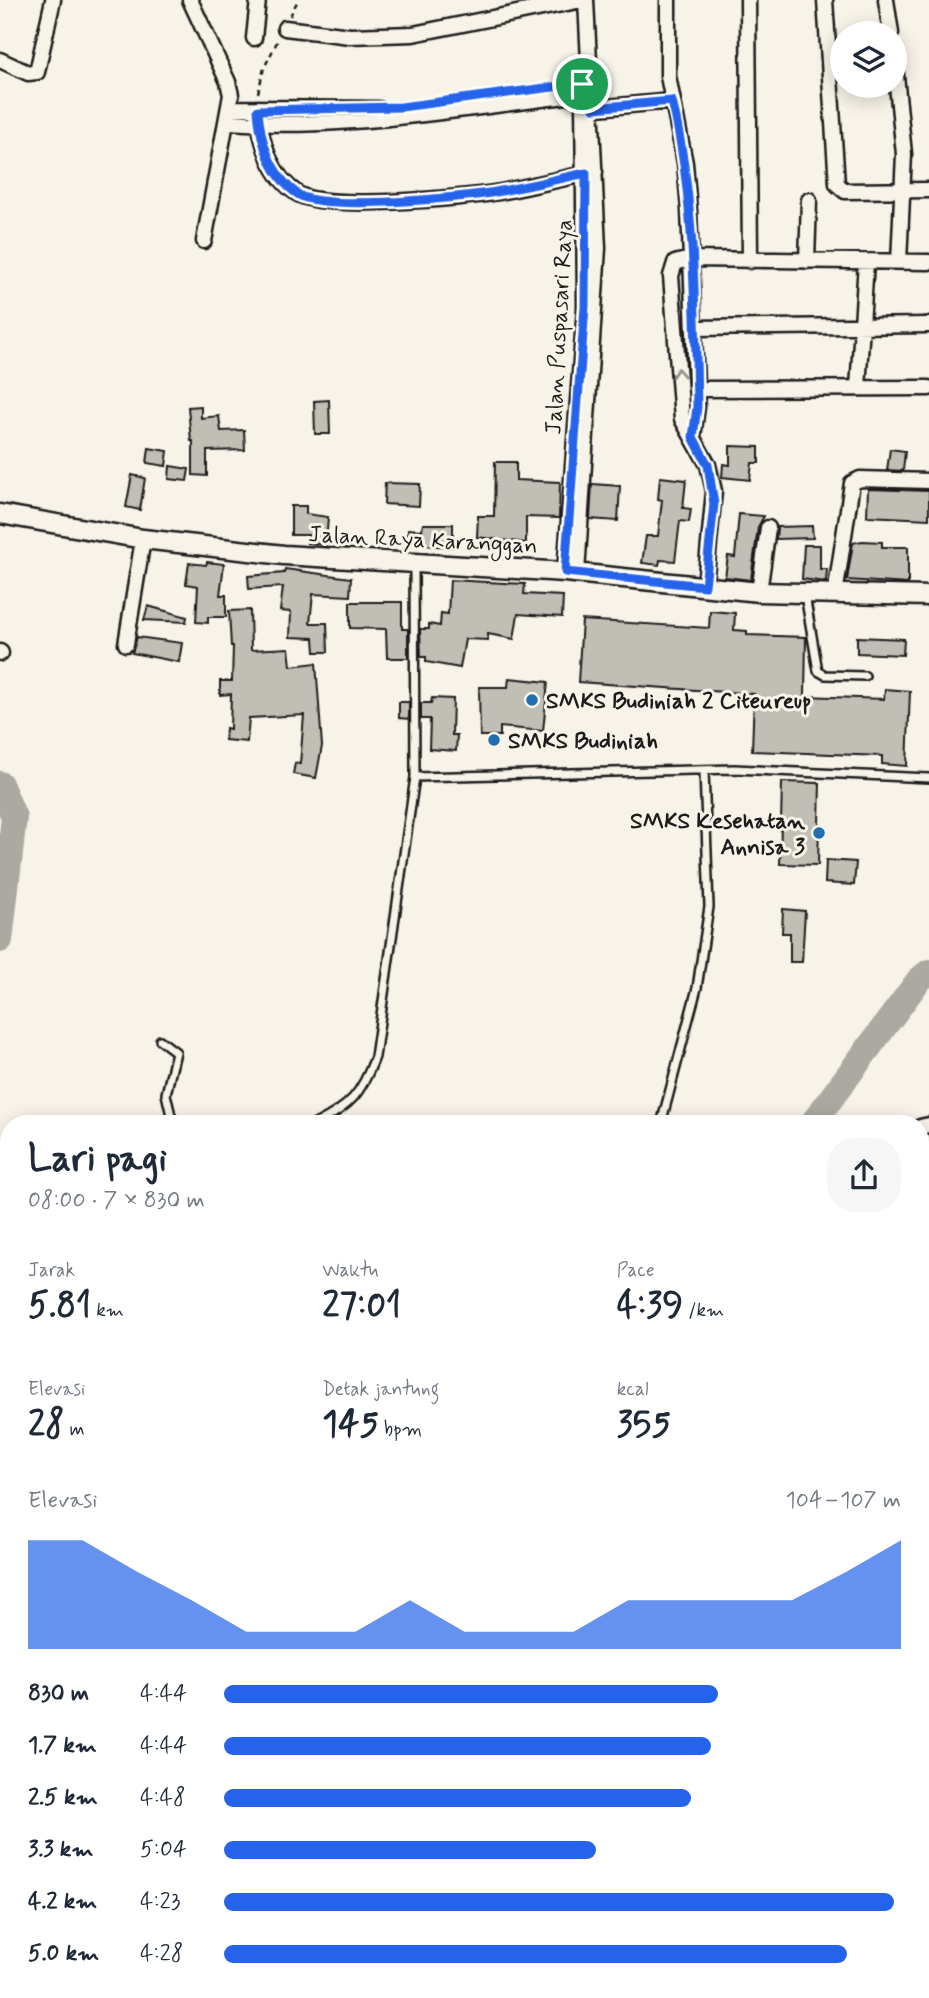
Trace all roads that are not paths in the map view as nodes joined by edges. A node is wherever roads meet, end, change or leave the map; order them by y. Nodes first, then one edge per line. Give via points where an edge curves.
1 (190, 0) edge
2 (258, 0) edge
3 (581, 0) edge
4 (668, 0) edge
5 (748, 0) edge
6 (825, 0) edge
7 (886, 0) edge
8 (49, 2) edge
9 (889, 21) edge
10 (285, 28) road end
11 (254, 38) dead end
12 (0, 60) edge
13 (587, 88) junction
14 (897, 98) edge
15 (672, 101) junction
16 (589, 109) junction
17 (229, 115) junction
18 (258, 117) junction
19 (591, 172) junction
20 (929, 190) edge
21 (904, 191) junction
22 (809, 200) dead end
23 (204, 241) dead end
24 (690, 259) junction
25 (750, 261) junction
26 (807, 261) junction
27 (866, 262) junction
28 (899, 262) junction
29 (929, 262) edge
30 (929, 325) edge
31 (863, 326) junction
32 (694, 328) junction
33 (858, 388) junction
34 (929, 388) edge
35 (696, 389) junction
36 (693, 437) junction
37 (929, 481) edge
38 (0, 514) edge
39 (768, 528) dead end
40 (143, 539) junction
41 (414, 564) junction
42 (571, 572) junction
43 (705, 586) junction
44 (759, 592) junction
45 (805, 594) junction
46 (835, 596) junction
47 (929, 596) edge
48 (126, 644) dead end
49 (865, 676) dead end
50 (704, 771) junction
51 (415, 777) junction
52 (929, 778) edge
53 (160, 1040) dead end
54 (171, 1115) edge
55 (332, 1115) edge
56 (663, 1115) edge

1 - 17 street via 228,82
2 - 11 street
3 - 10 street via 413,34 350,36
3 - 13 street, Jalan Puspasari Raya
4 - 15 street
5 - 25 street
6 - 21 street via 838,184 845,191
7 - 9 street
8 - 12 street via 37,72 28,74
13 - 16 street, Jalan Puspasari Raya
13 - 18 street via 401,112
14 - 21 street
15 - 16 street
15 - 24 street via 685,163
16 - 19 street, Jalan Puspasari Raya
17 - 18 street
17 - 23 street
18 - 19 street via 260,137 276,171 289,187 311,200 357,202 500,192
19 - 42 street, Jalan Puspasari Raya
20 - 21 street
21 - 28 street
22 - 26 street
24 - 25 street
24 - 32 street
36 -> 24 street via 684,427 680,409 671,276 675,263
25 - 26 street
26 - 27 street
27 - 28 street
27 - 31 street
28 - 29 street
30 - 31 street
31 - 32 street
31 - 33 street
32 - 35 street
33 - 34 street
33 - 35 street
35 - 36 street
36 - 43 street via 708,465 713,491
37 - 46 street via 860,479 852,483
38 - 40 street, Jalan Raya Karanggan
39 - 44 street
40 - 41 street, Jalan Raya Karanggan
40 - 48 street
41 - 42 street, Jalan Raya Karanggan
41 - 51 lane
42 - 43 street, Jalan Raya Karanggan
43 - 44 street, Jalan Raya Karanggan
44 - 45 street, Jalan Raya Karanggan
45 - 46 street, Jalan Raya Karanggan
45 - 49 lane via 818,671 825,676
46 - 47 street, Jalan Raya Karanggan
50 - 51 lane
50 - 52 lane
50 - 56 lane via 709,907 697,988
51 - 55 lane via 375,1057 354,1099
53 - 54 lane via 176,1052 166,1094

